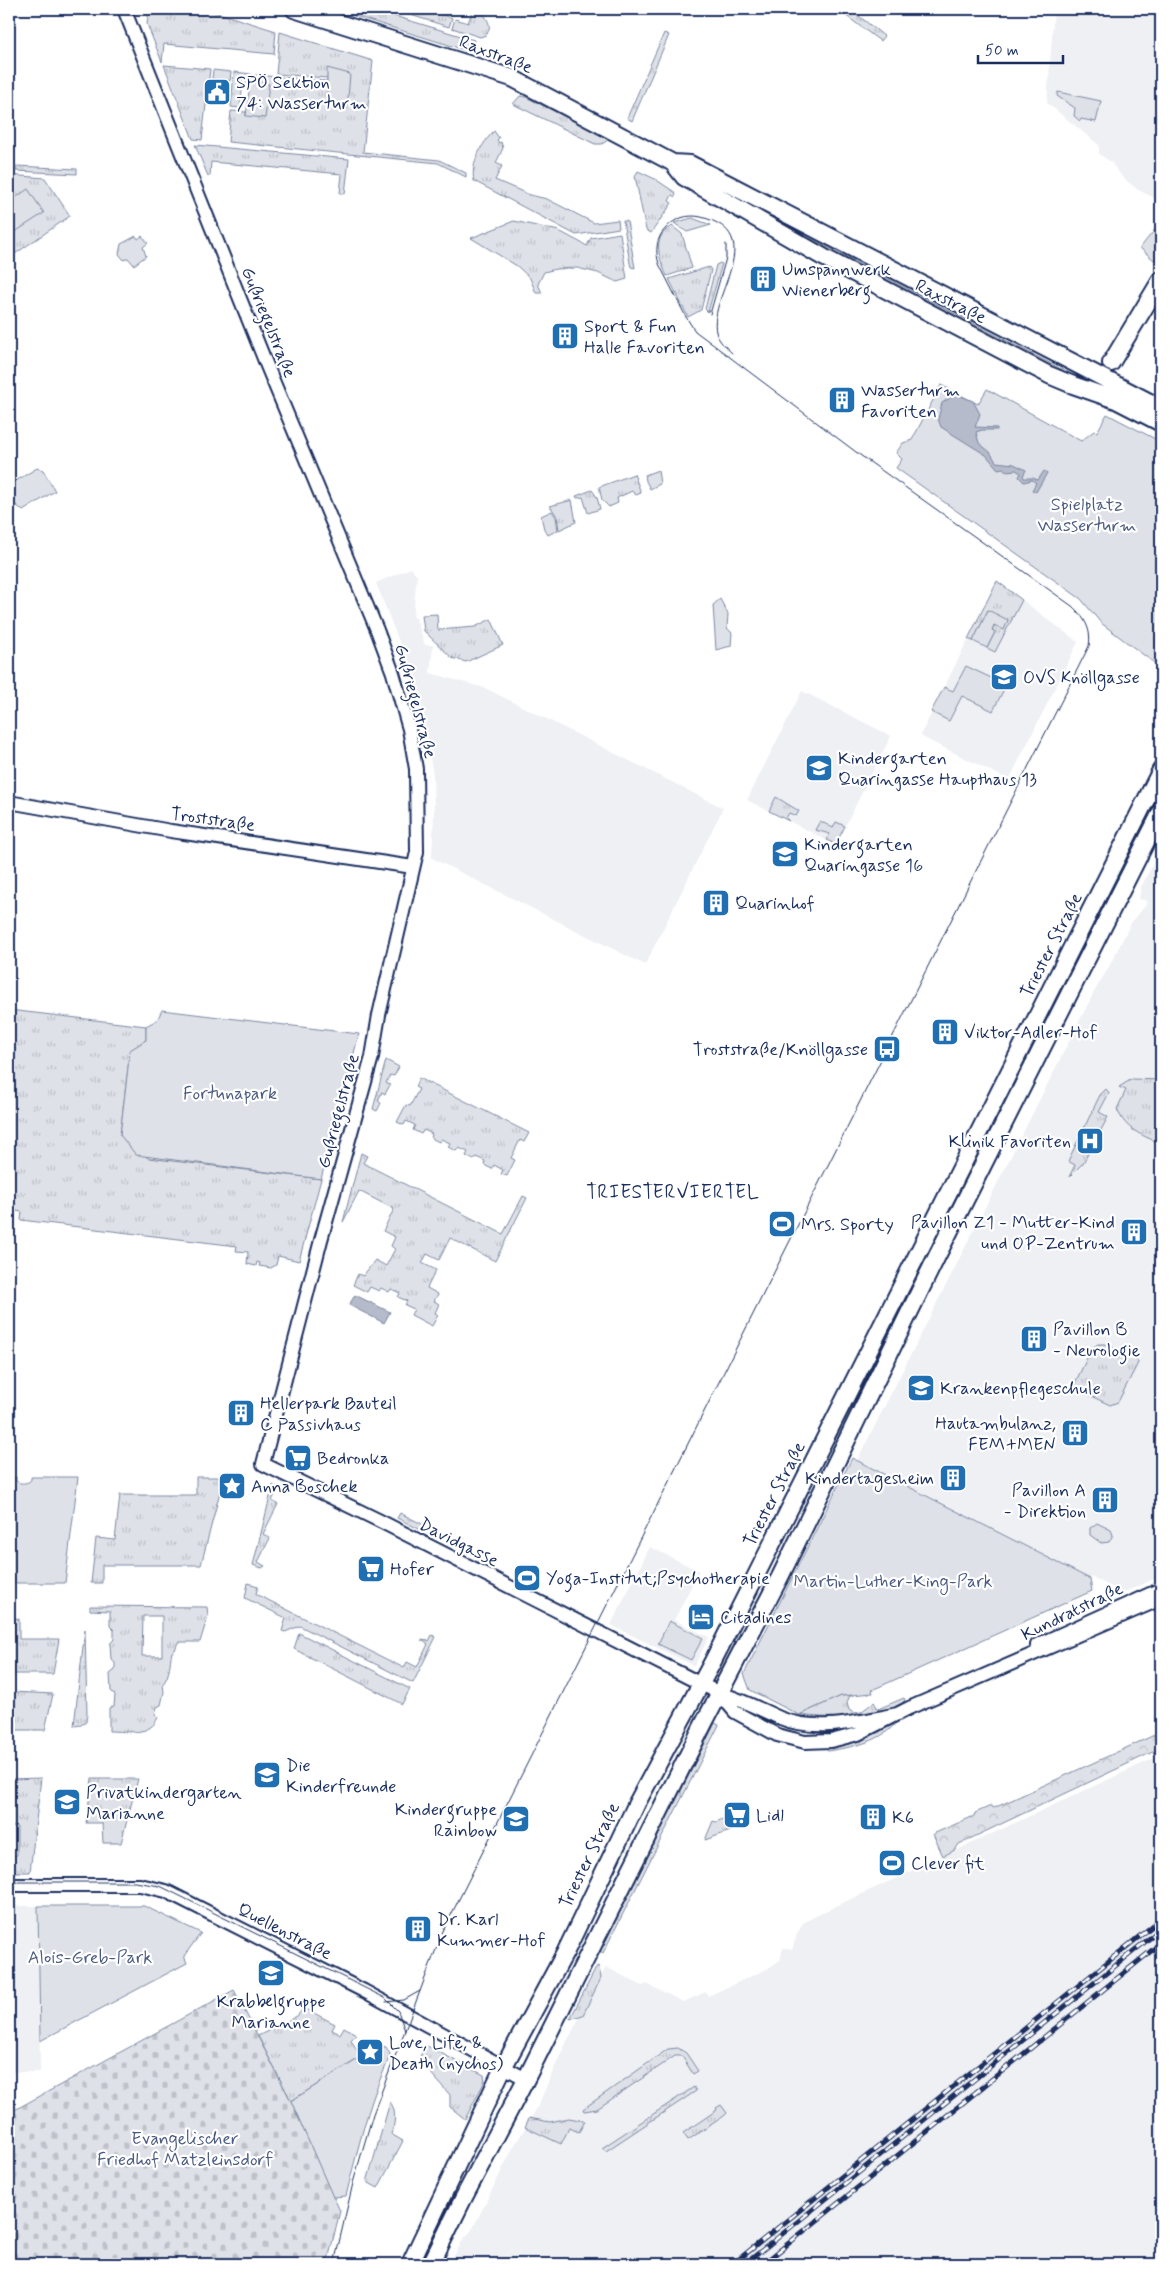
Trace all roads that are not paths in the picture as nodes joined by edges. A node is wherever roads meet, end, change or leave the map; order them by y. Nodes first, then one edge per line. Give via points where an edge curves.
1 (124, 9) edge
2 (294, 9) edge
3 (673, 162) junction
4 (1161, 280) edge
5 (1111, 363) junction
6 (1084, 368) junction
7 (1112, 383) junction
8 (1116, 400) junction
9 (1161, 408) edge
10 (1161, 423) edge
11 (1161, 770) edge
12 (9, 802) edge
13 (1161, 812) edge
14 (413, 867) junction
15 (263, 1464) joint
16 (1161, 1589) edge
17 (1161, 1599) edge
18 (1001, 1668) junction
19 (702, 1683) junction
20 (720, 1693) junction
21 (898, 1714) junction
22 (9, 1885) edge
23 (503, 2068) junction
24 (526, 2079) junction
25 (410, 2264) edge
26 (431, 2264) edge

1 - 14 street, Gußriegelstraße via 393,673 416,769 417,852
2 - 3 main road, Raxstraße via 512,78
3 - 6 main road, Raxstraße via 690,164
3 - 8 main road, Raxstraße via 684,177 822,257 1049,374
4 - 5 main road
5 - 6 main road
5 - 7 main road
6 - 7 main road, Raxstraße
7 - 8 main road
7 - 9 main road, Raxstraße
8 - 10 main road, Raxstraße
11 - 19 main road, Triester Straße
12 - 14 street, Troststraße via 171,831
13 - 20 main road
14 - 15 street, Gußriegelstraße via 372,1057
15 - 19 street, Davidgasse
16 - 18 street, Kundratstraße via 1044,1641
17 - 18 street, Kundratstraße
18 - 21 street, Kundratstraße
19 - 20 street, Davidgasse
19 - 23 main road, Triester Straße via 637,1803 565,1953
20 - 21 street, Kundratstraße via 799,1723 854,1723
20 - 21 street, Kundratstraße via 735,1712 777,1735 805,1742 831,1741 858,1734
20 - 24 main road
22 - 23 street, Quellenstraße via 140,1885 166,1891 364,1991
23 - 24 street, Quellenstraße
23 - 25 main road, Triester Straße
24 - 26 main road

